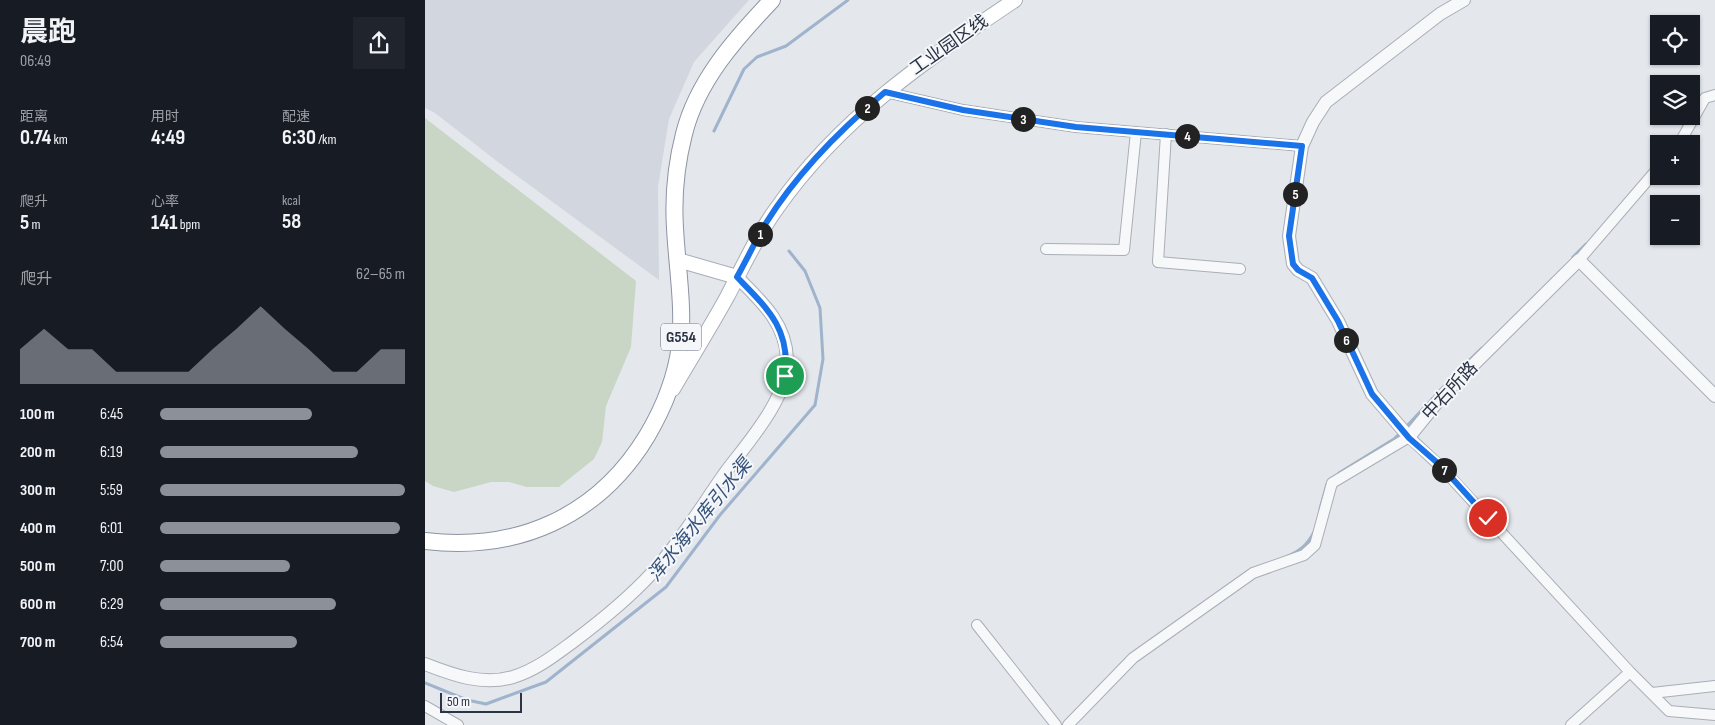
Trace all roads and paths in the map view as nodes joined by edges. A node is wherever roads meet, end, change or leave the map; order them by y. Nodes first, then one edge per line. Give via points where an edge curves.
1 (772, 0) edge
2 (1015, 0) edge
3 (1464, 0) edge
4 (885, 92) junction
5 (1715, 95) edge
6 (1136, 132) junction
7 (1165, 134) junction
8 (1684, 135) edge
9 (1302, 146) junction
10 (1650, 177) edge
11 (1046, 249) dead end
12 (677, 260) junction
13 (1579, 260) junction
14 (1240, 269) dead end
15 (737, 277) junction
16 (1715, 396) edge
17 (662, 409) junction
18 (1405, 432) junction
19 (425, 541) edge
20 (977, 624) dead end
21 (425, 664) edge
22 (1630, 672) junction
23 (1715, 686) edge
24 (1652, 693) junction
25 (425, 706) edge
26 (1715, 715) edge
27 (458, 725) edge
28 (1056, 725) edge
29 (1068, 725) edge
30 (1571, 725) edge

1 - 12 highway, G554 via 717,65 689,116 676,170
2 - 4 main road, 工业园区线
3 - 9 street, 中右所路 via 1440,14 1326,102
4 - 6 street via 963,110 1076,127
4 - 15 main road, 工业园区线 via 793,185 767,222
5 - 8 street via 1705,98
6 - 7 street
6 - 11 street via 1124,250
7 - 9 street
7 - 14 street via 1158,262
9 - 18 street, 中右所路 via 1289,236 1293,264 1312,278 1338,321 1372,394
10 - 13 street
12 - 15 main road
12 - 17 highway, G554 via 680,346
13 - 16 street
13 - 18 street, 中右所路
15 - 17 main road, 工业园区线
15 - 21 street via 777,322 786,351 784,381 767,415 653,573 593,626 539,666 522,674 497,680 475,679
17 - 19 highway, G554 via 640,447 612,481 585,504 559,520 504,539 466,543
18 - 22 street via 1441,466
18 - 29 street via 1333,483 1315,545 1304,555 1253,573 1141,652
20 - 28 street
22 - 24 street
22 - 30 street
23 - 24 street
24 - 26 street via 1669,711
25 - 27 street

